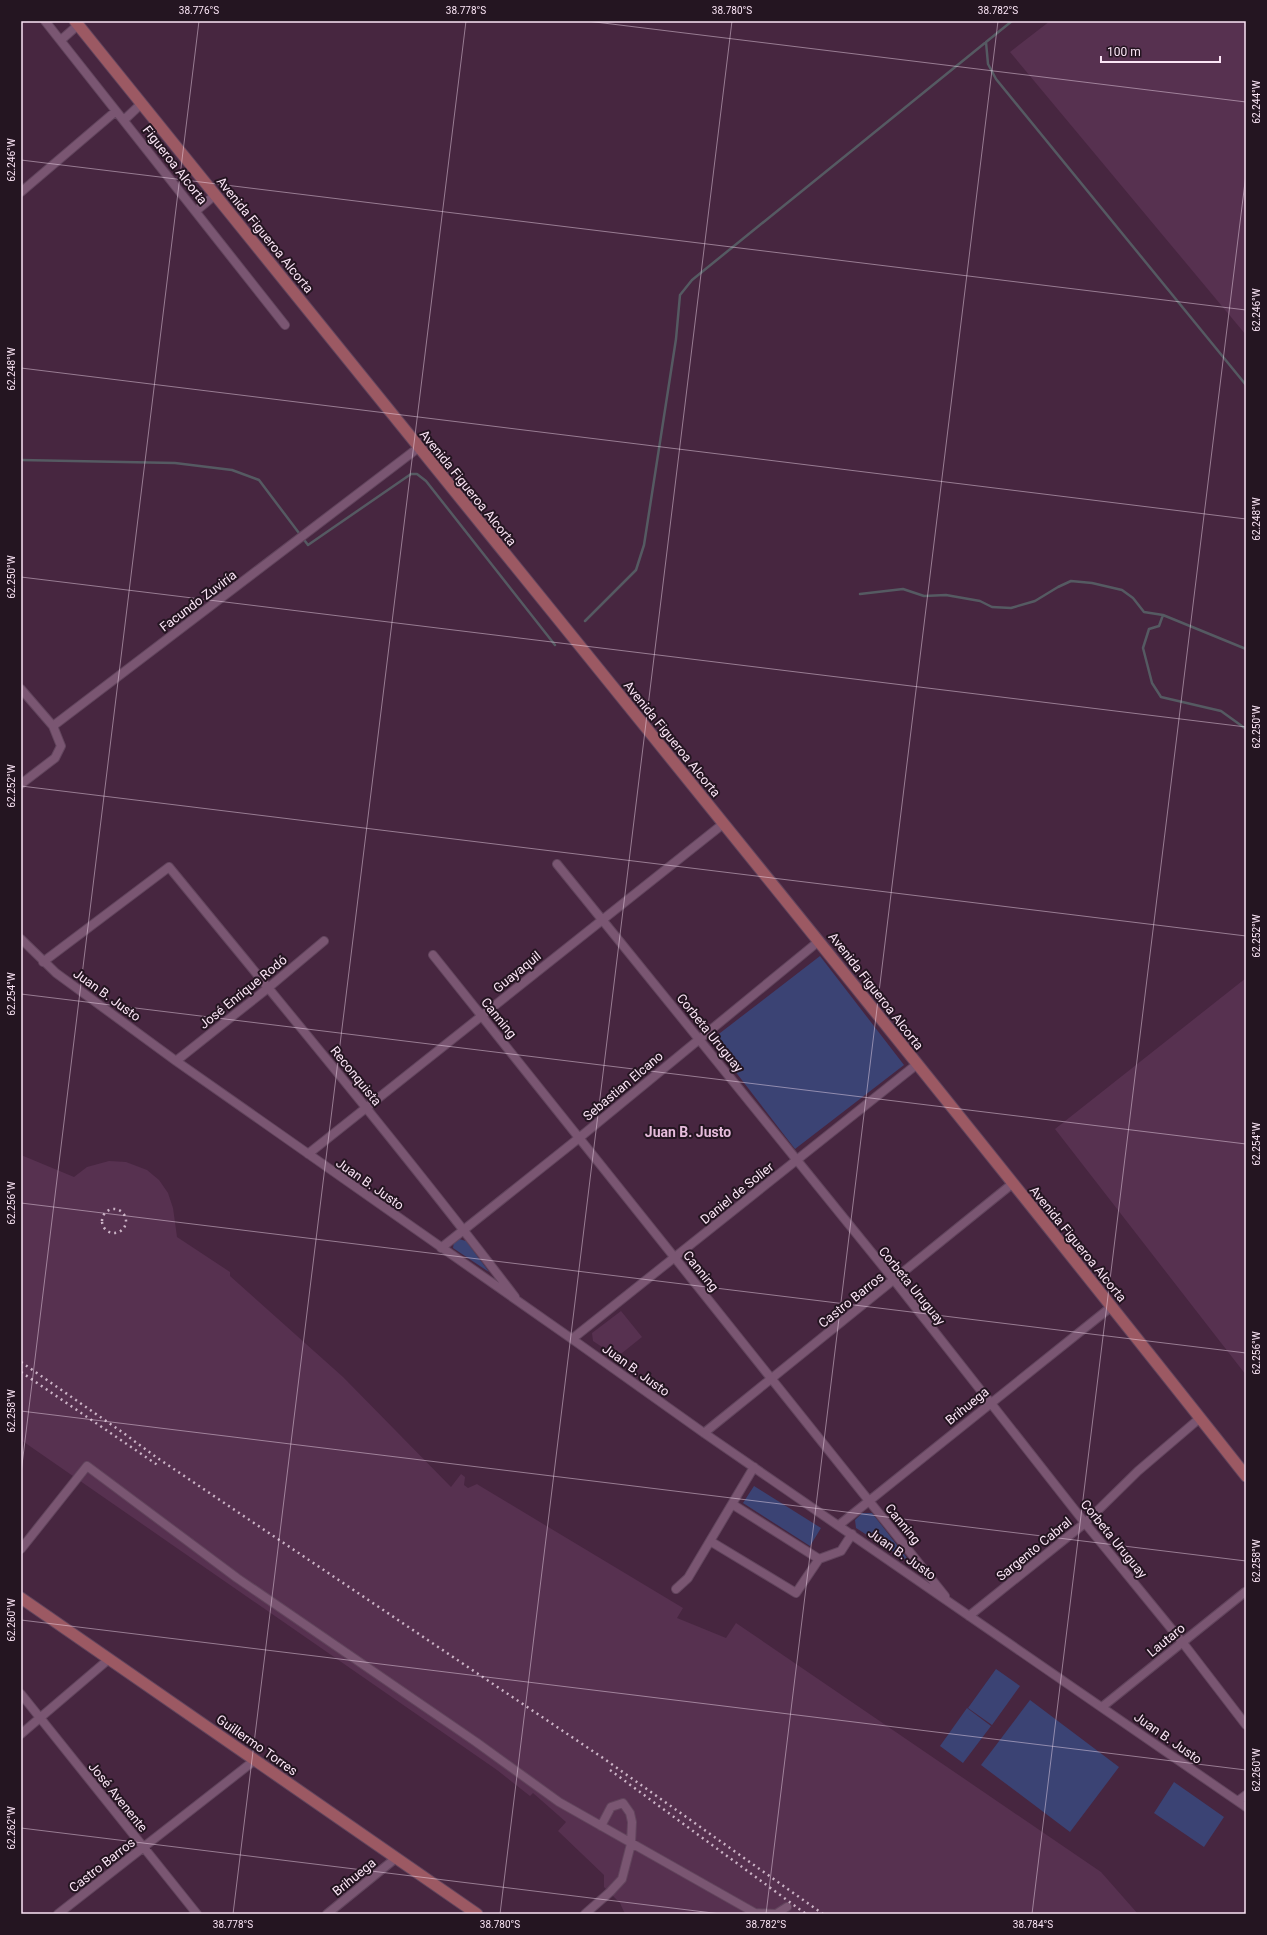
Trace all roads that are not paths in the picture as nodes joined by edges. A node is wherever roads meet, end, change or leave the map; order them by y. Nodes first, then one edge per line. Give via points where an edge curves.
1 (45, 21) edge
2 (77, 23) edge
3 (61, 40) junction
4 (141, 104) junction
5 (116, 111) junction
6 (124, 120) junction
7 (23, 187) edge
8 (215, 195) junction
9 (196, 211) junction
10 (285, 325) dead end
11 (418, 448) junction
12 (21, 690) edge
13 (53, 726) junction
14 (21, 784) edge
15 (723, 824) junction
16 (557, 864) dead end
17 (602, 920) junction
18 (21, 940) edge
19 (324, 941) dead end
20 (819, 941) junction
21 (433, 955) dead end
22 (44, 962) junction
23 (268, 988) junction
24 (481, 1016) junction
25 (699, 1038) junction
26 (176, 1061) junction
27 (916, 1065) junction
28 (366, 1107) junction
29 (579, 1138) junction
30 (308, 1154) junction
31 (795, 1161) junction
32 (1012, 1184) junction
33 (463, 1229) junction
34 (440, 1248) junction
35 (675, 1258) junction
36 (894, 1280) junction
37 (520, 1303) junction
38 (1111, 1307) junction
39 (572, 1339) junction
40 (772, 1379) junction
41 (990, 1404) junction
42 (1200, 1418) junction
43 (704, 1433) junction
44 (754, 1467) junction
45 (1246, 1476) edge
46 (869, 1500) junction
47 (732, 1504) junction
48 (1085, 1523) junction
49 (839, 1525) junction
50 (852, 1534) junction
51 (710, 1541) junction
52 (21, 1549) edge
53 (819, 1559) junction
54 (676, 1589) dead end
55 (1245, 1592) dead end
56 (21, 1598) edge
57 (950, 1603) junction
58 (969, 1616) junction
59 (1183, 1643) junction
60 (109, 1659) junction
61 (21, 1694) edge
62 (1102, 1707) junction
63 (40, 1718) junction
64 (1246, 1725) edge
65 (21, 1734) edge
66 (255, 1760) junction
67 (1246, 1795) edge
68 (1238, 1801) junction
69 (1246, 1807) edge
70 (601, 1826) junction
71 (631, 1844) junction
72 (144, 1848) junction
73 (396, 1858) junction
74 (787, 1907) dead end
75 (58, 1914) edge
76 (197, 1914) edge
77 (327, 1914) edge
78 (477, 1914) edge
79 (585, 1914) edge

1 - 3 street, Figueroa Alcorta
2 - 3 street
2 - 4 main road, Avenida Figueroa Alcorta
3 - 5 street, Figueroa Alcorta
4 - 6 street
4 - 8 main road, Avenida Figueroa Alcorta
5 - 6 street, Figueroa Alcorta
5 - 7 street
6 - 9 street, Figueroa Alcorta
8 - 9 street
8 - 11 main road, Avenida Figueroa Alcorta
9 - 10 street, Figueroa Alcorta
11 - 13 street, Facundo Zuviría
11 - 15 main road, Avenida Figueroa Alcorta
12 - 13 street
13 - 14 street via 60,746 55,758
15 - 17 street, Guayaquil
15 - 20 main road, Avenida Figueroa Alcorta
16 - 17 street, Corbeta Uruguay
17 - 24 street, Guayaquil
17 - 25 street, Corbeta Uruguay
18 - 22 street, Juan B. Justo
19 - 23 street, José Enrique Rodó
20 - 25 street, Sebastian Elcano
20 - 27 main road, Avenida Figueroa Alcorta
21 - 24 street, Canning
22 - 23 street, Reconquista via 169,867
22 - 26 street, Juan B. Justo
23 - 26 street, José Enrique Rodó
23 - 28 street, Reconquista
24 - 28 street, Guayaquil
24 - 29 street, Canning
25 - 29 street, Sebastian Elcano
25 - 31 street, Corbeta Uruguay
26 - 30 street, Juan B. Justo
27 - 31 street, Daniel de Solier
27 - 32 main road, Avenida Figueroa Alcorta
28 - 30 street, Guayaquil
28 - 33 street, Reconquista
29 - 33 street, Sebastian Elcano
29 - 35 street, Canning
30 - 34 street, Juan B. Justo
31 - 35 street, Daniel de Solier
31 - 36 street, Corbeta Uruguay
32 - 36 street, Castro Barros
32 - 38 main road, Avenida Figueroa Alcorta
33 - 34 street, Sebastian Elcano
33 - 37 street, Reconquista
34 - 37 street, Juan B. Justo
35 - 39 street, Daniel de Solier
35 - 40 street, Canning
36 - 40 street, Castro Barros
36 - 41 street, Corbeta Uruguay
37 - 39 street, Juan B. Justo
38 - 41 street, Brihuega
38 - 42 main road, Avenida Figueroa Alcorta
39 - 43 street, Juan B. Justo
40 - 43 street, Castro Barros
40 - 46 street, Canning
41 - 46 street, Brihuega
41 - 48 street, Corbeta Uruguay
42 - 45 main road, Avenida Figueroa Alcorta
42 - 48 street, Sargento Cabral via 1138,1471
43 - 44 street, Juan B. Justo
44 - 47 street
44 - 49 street, Juan B. Justo
46 - 49 street, Brihuega
46 - 57 street, Canning
47 - 51 street
47 - 53 street
48 - 58 street, Sargento Cabral
48 - 59 street, Corbeta Uruguay
49 - 50 street, Juan B. Justo
50 - 53 street via 841,1551
50 - 57 street, Juan B. Justo
51 - 53 street via 796,1593
51 - 54 street via 688,1578
52 - 70 street via 87,1466 237,1578 559,1802
55 - 59 street, Lautaro
56 - 60 main road, Guillermo Torres
57 - 58 street, Juan B. Justo
58 - 62 street, Juan B. Justo
59 - 62 street, Lautaro
59 - 64 street, Corbeta Uruguay
60 - 63 street
60 - 66 main road, Guillermo Torres
61 - 63 street, José Avenente
62 - 68 street, Juan B. Justo
63 - 65 street
63 - 72 street, José Avenente
66 - 72 street, Castro Barros
66 - 73 main road, Guillermo Torres
67 - 68 street
68 - 69 street, Juan B. Justo
70 - 71 street
70 - 71 street via 612,1807 623,1803 630,1812
71 - 74 street via 756,1913 776,1914
71 - 79 street via 622,1879
72 - 75 street, Castro Barros
72 - 76 street, José Avenente
73 - 77 street, Brihuega
73 - 78 main road, Guillermo Torres

